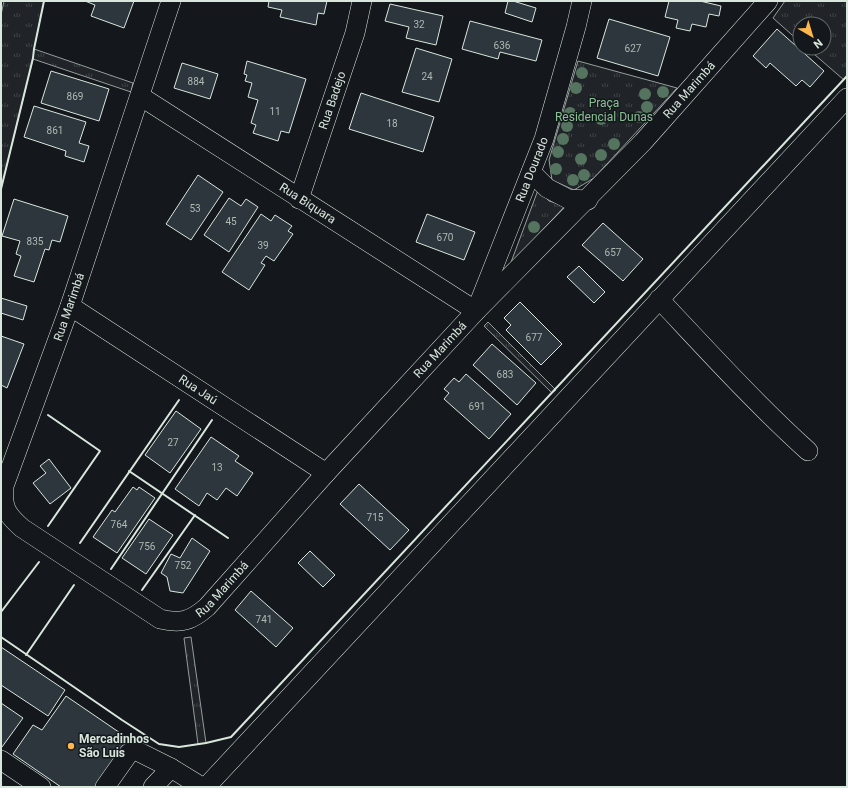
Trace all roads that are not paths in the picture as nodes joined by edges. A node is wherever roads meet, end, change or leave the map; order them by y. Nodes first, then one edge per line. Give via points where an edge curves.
1 (171, 1) edge
2 (362, 1) edge
3 (582, 1) edge
4 (768, 1) edge
5 (140, 96) junction
6 (847, 98) edge
7 (531, 172) junction
8 (299, 199) junction
9 (588, 200) junction
10 (659, 299) junction
11 (70, 306) junction
12 (476, 311) junction
13 (808, 451) dead end
14 (326, 473) junction
15 (1, 760) edge
16 (171, 768) junction
17 (41, 787) edge
18 (105, 787) edge
19 (152, 787) edge
20 (202, 787) edge
21 (206, 787) edge

1 - 5 street, Rua Marimbá
2 - 8 street, Rua Badejo via 355,33
3 - 7 street, Rua Dourado via 544,139
4 - 9 street, Rua Marimbá
5 - 8 street, Rua Biquara
5 - 11 street, Rua Marimbá
6 - 10 street
7 - 9 street via 547,188 568,199
7 - 12 street, Rua Dourado
8 - 12 street, Rua Biquara
9 - 12 street, Rua Marimbá
10 - 13 street via 770,417
10 - 21 street
11 - 14 street, Rua Jaú
11 - 14 street, Rua Marimbá via 4,486 3,501 6,511 22,528 160,619 171,622 184,621 207,607
12 - 14 street, Rua Marimbá
15 - 17 street
16 - 18 street via 133,751
16 - 19 street
16 - 20 street

